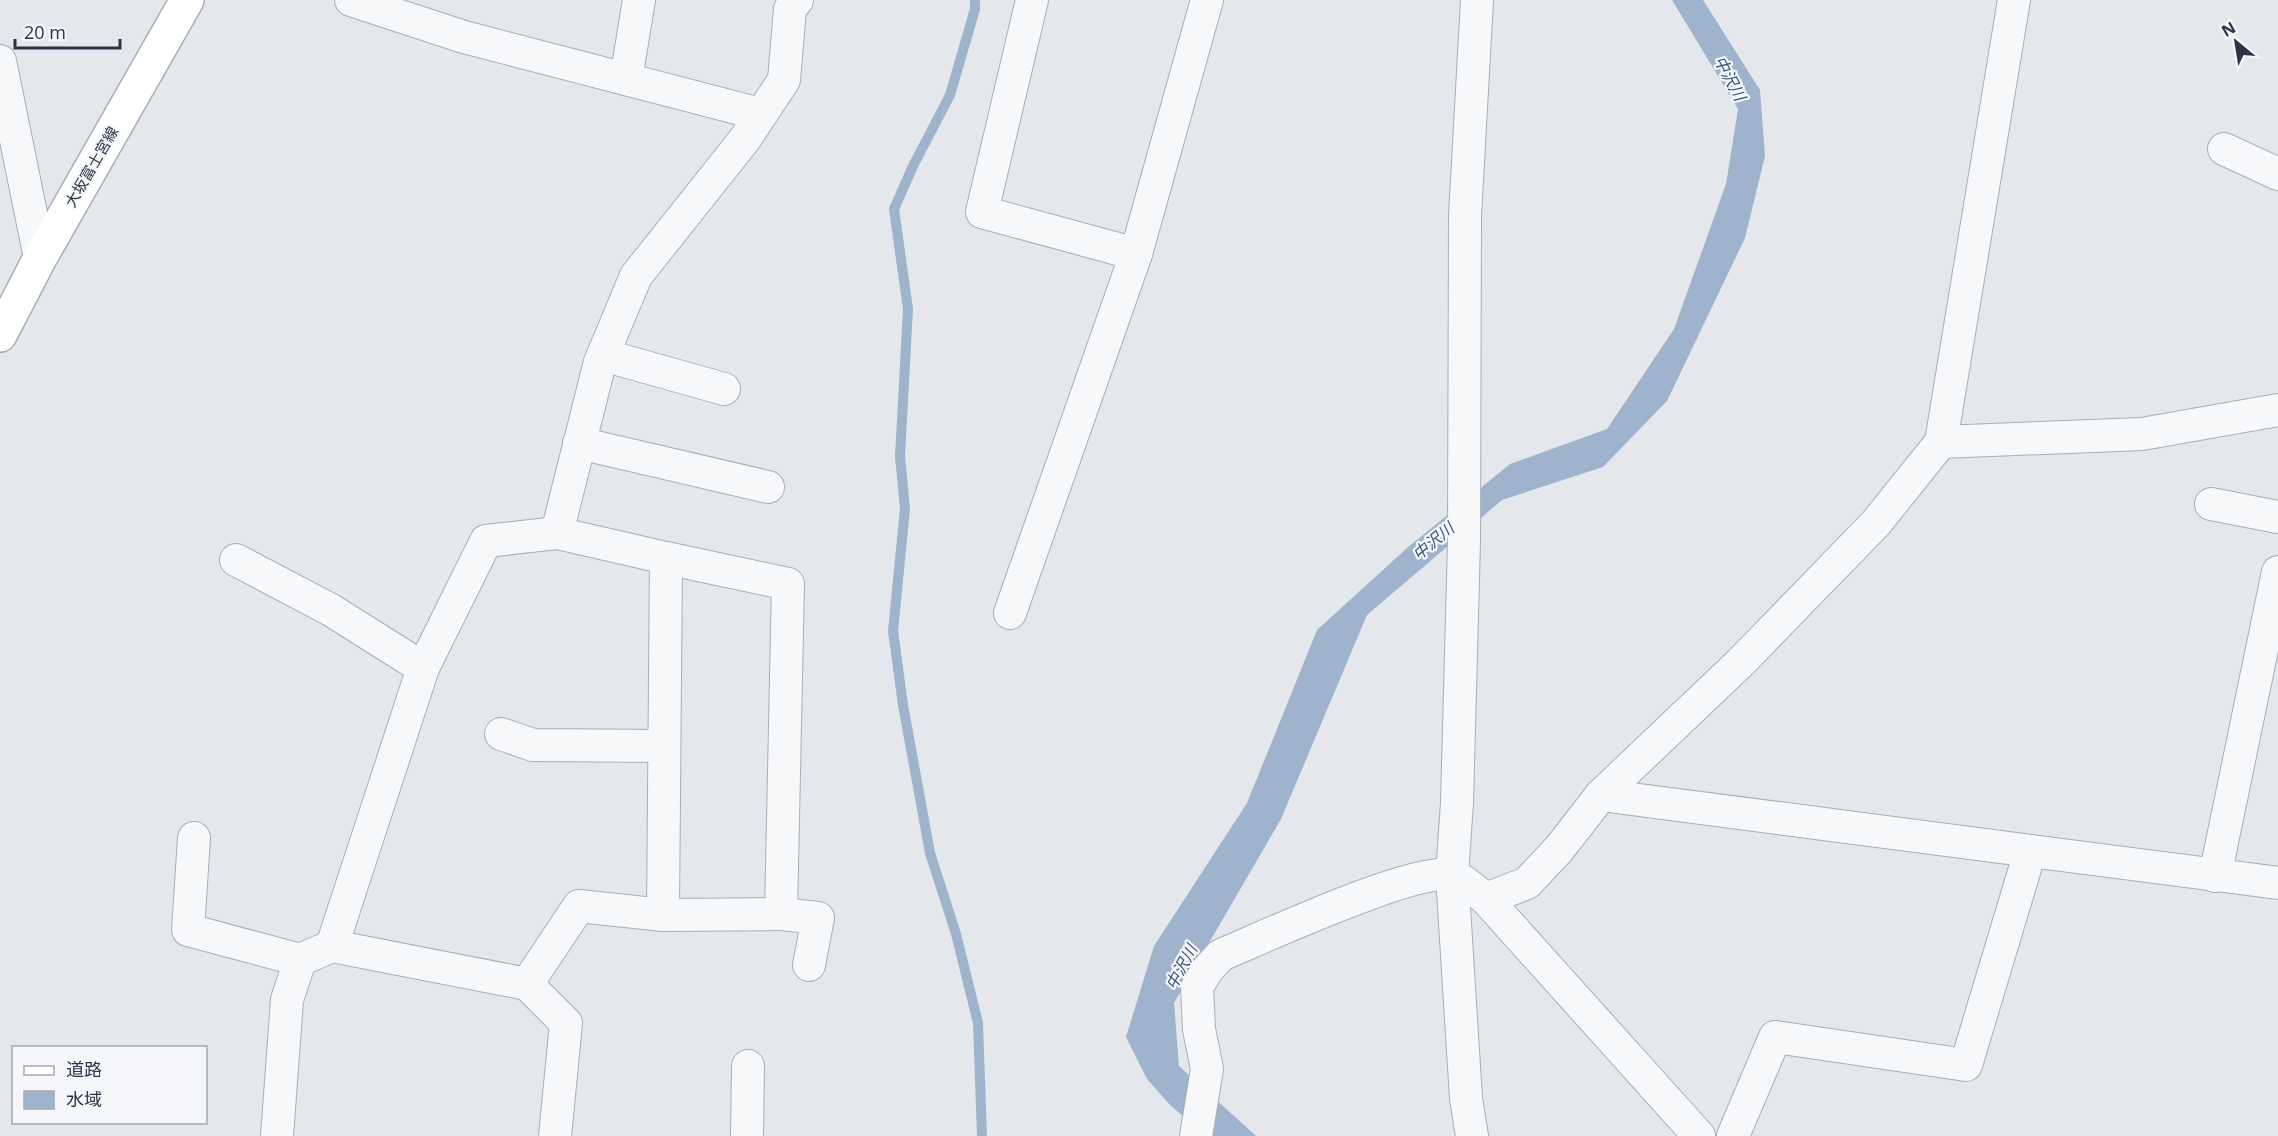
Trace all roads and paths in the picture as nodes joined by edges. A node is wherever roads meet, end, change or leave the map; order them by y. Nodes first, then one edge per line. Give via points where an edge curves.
1 (187, 0) edge
2 (351, 0) edge
3 (639, 0) edge
4 (797, 0) edge
5 (1032, 0) edge
6 (1207, 0) edge
7 (1477, 0) edge
8 (2014, 0) edge
9 (0, 60) edge
10 (626, 79) junction
11 (760, 114) junction
12 (2224, 149) dead end
13 (2278, 174) edge
14 (1136, 254) junction
15 (40, 258) junction
16 (0, 335) edge
17 (603, 355) junction
18 (724, 389) dead end
19 (2278, 410) edge
20 (1941, 442) junction
21 (579, 443) junction
22 (768, 487) dead end
23 (2211, 504) dead end
24 (2278, 517) edge
25 (557, 533) junction
26 (666, 558) junction
27 (236, 560) dead end
28 (2278, 572) edge
29 (1010, 613) dead end
30 (423, 668) junction
31 (501, 734) dead end
32 (664, 746) junction
33 (1601, 795) junction
34 (194, 838) dead end
35 (2030, 852) junction
36 (1452, 875) junction
37 (2215, 876) junction
38 (2278, 883) edge
39 (1486, 899) junction
40 (781, 914) junction
41 (663, 915) junction
42 (332, 946) junction
43 (300, 960) junction
44 (809, 965) dead end
45 (527, 984) junction
46 (748, 1066) dead end
47 (277, 1136) edge
48 (555, 1136) edge
49 (747, 1136) edge
50 (1196, 1136) edge
51 (1472, 1136) edge
52 (1699, 1136) edge
53 (1733, 1136) edge

1 - 15 main road, 大坂富士宮線
2 - 10 street via 464,37
3 - 10 street
4 - 11 street via 790,9 784,80
5 - 14 street via 982,212
6 - 14 street
7 - 36 street via 1465,216 1464,542
8 - 20 street
9 - 15 street
10 - 11 street
11 - 17 street via 745,139 636,276
12 - 13 street
14 - 29 street
15 - 16 main road, 大坂富士宮線
17 - 18 street
17 - 21 street
19 - 20 street via 2142,434
20 - 33 street via 1876,523 1741,662
21 - 22 street
21 - 25 street
23 - 24 street
25 - 26 street
25 - 30 street via 486,541
26 - 32 street
26 - 40 street via 788,584
27 - 30 street via 331,610
28 - 37 street
30 - 42 street
31 - 32 street via 533,745
32 - 41 street
33 - 35 street
33 - 39 street via 1527,882
34 - 43 street via 188,930
35 - 37 street
35 - 53 street via 1966,1065 1775,1037
36 - 39 street
36 - 50 street via 1388,887 1221,955 1197,987 1199,1029 1207,1070
36 - 51 street via 1466,1098
37 - 38 street
39 - 52 street
40 - 41 street
40 - 44 street via 818,918
41 - 45 street via 579,906
42 - 43 street
42 - 45 street
43 - 47 street via 287,1000
45 - 48 street via 566,1023
46 - 49 street

